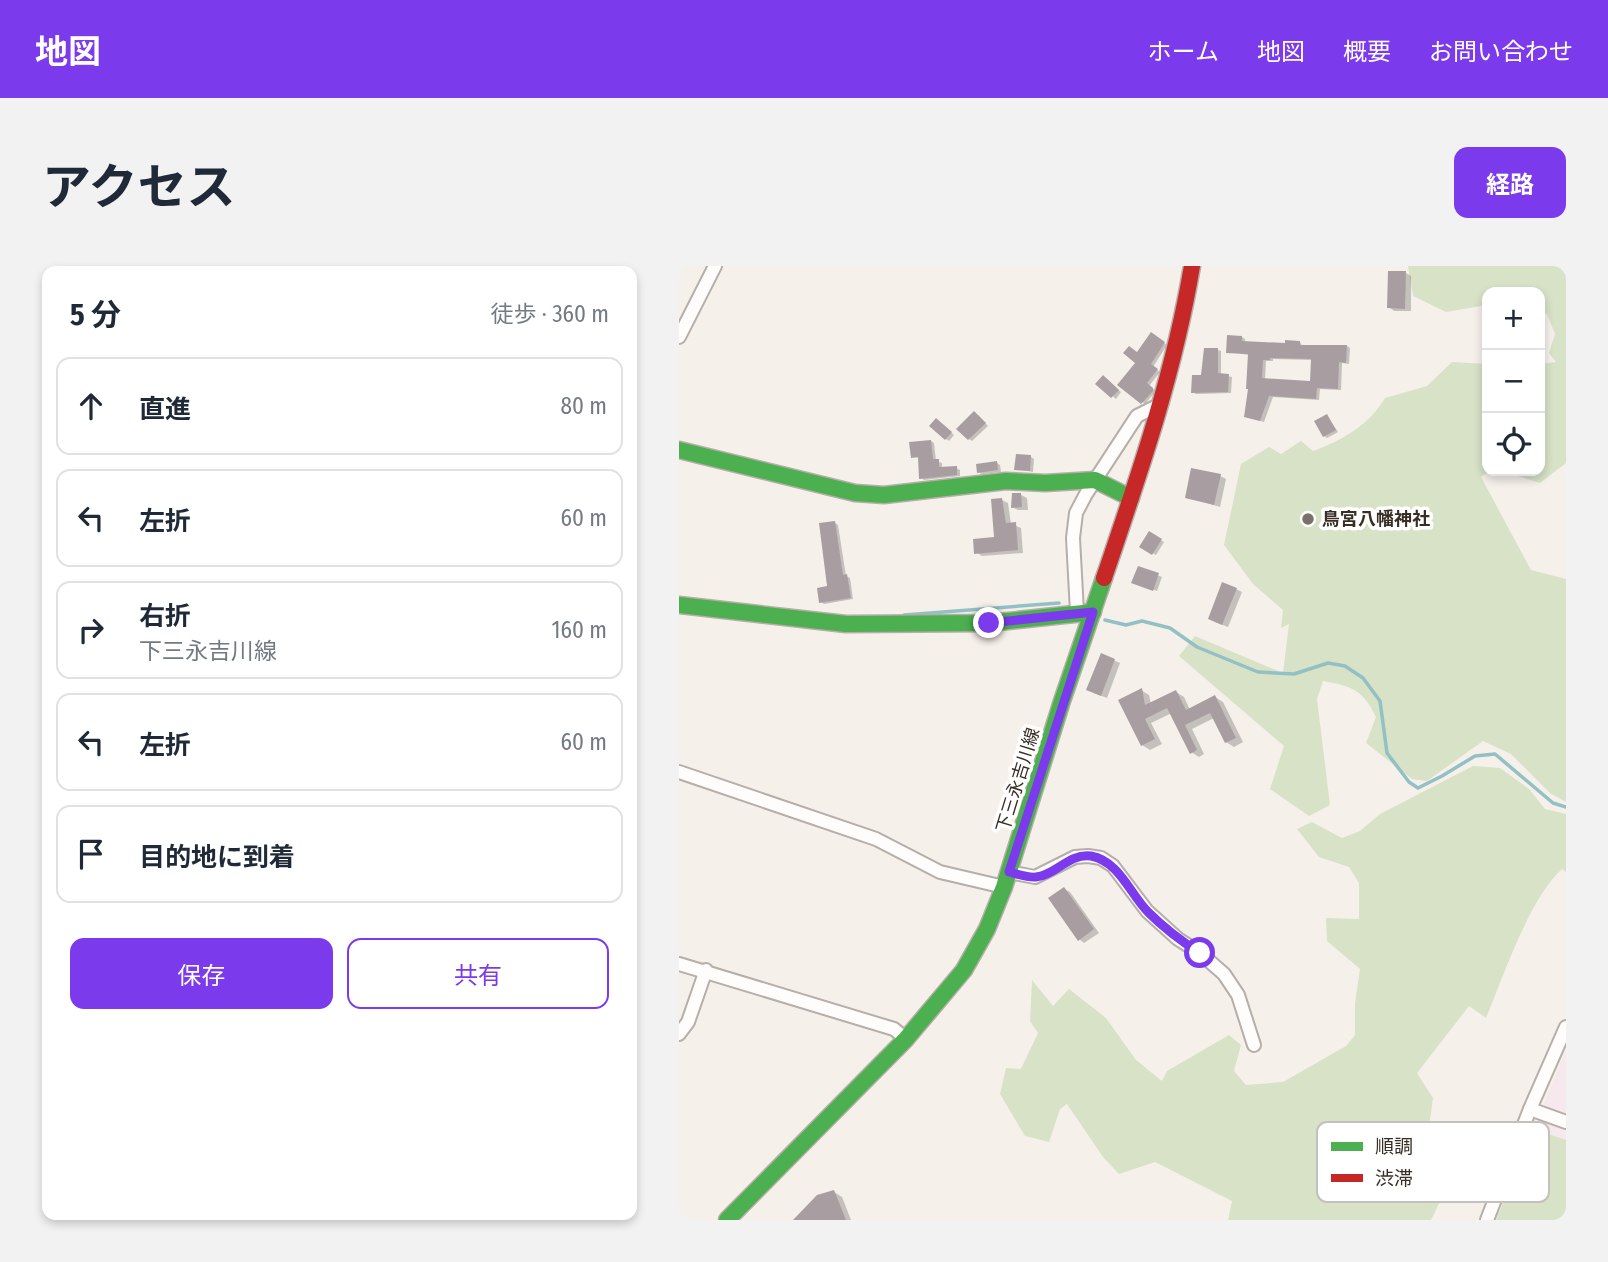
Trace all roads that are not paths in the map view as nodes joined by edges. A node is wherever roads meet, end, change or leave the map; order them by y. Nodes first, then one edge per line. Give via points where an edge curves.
1 (715, 266) edge
2 (1192, 266) edge
3 (679, 337) edge
4 (1161, 404) junction
5 (679, 450) edge
6 (1095, 480) junction
7 (1131, 498) junction
8 (679, 606) edge
9 (1085, 612) junction
10 (679, 772) edge
11 (1007, 879) junction
12 (679, 964) edge
13 (706, 970) junction
14 (1566, 1027) edge
15 (679, 1034) edge
16 (906, 1040) junction
17 (1254, 1045) dead end
18 (1529, 1109) junction
19 (1524, 1122) edge
20 (1566, 1122) edge
21 (1494, 1202) edge
22 (727, 1220) edge
23 (1487, 1220) edge

1 - 3 street
2 - 4 main road, 下三永吉川線
4 - 6 street via 1137,416
4 - 7 main road, 下三永吉川線
5 - 6 main road via 874,495 1006,481
6 - 7 main road
6 - 9 street via 1076,513 1073,538
7 - 9 main road, 下三永吉川線
8 - 9 main road via 846,624 989,623
9 - 11 main road, 下三永吉川線
10 - 11 street via 876,839 940,872
11 - 16 main road, 下三永吉川線 via 964,970
11 - 17 street via 1035,877 1075,857 1101,858 1113,866 1147,911 1224,974 1238,995
12 - 13 street
13 - 15 street via 688,1022
13 - 16 street via 894,1029
14 - 18 street
16 - 22 main road, 下三永吉川線
18 - 19 street
18 - 20 street
21 - 23 street

